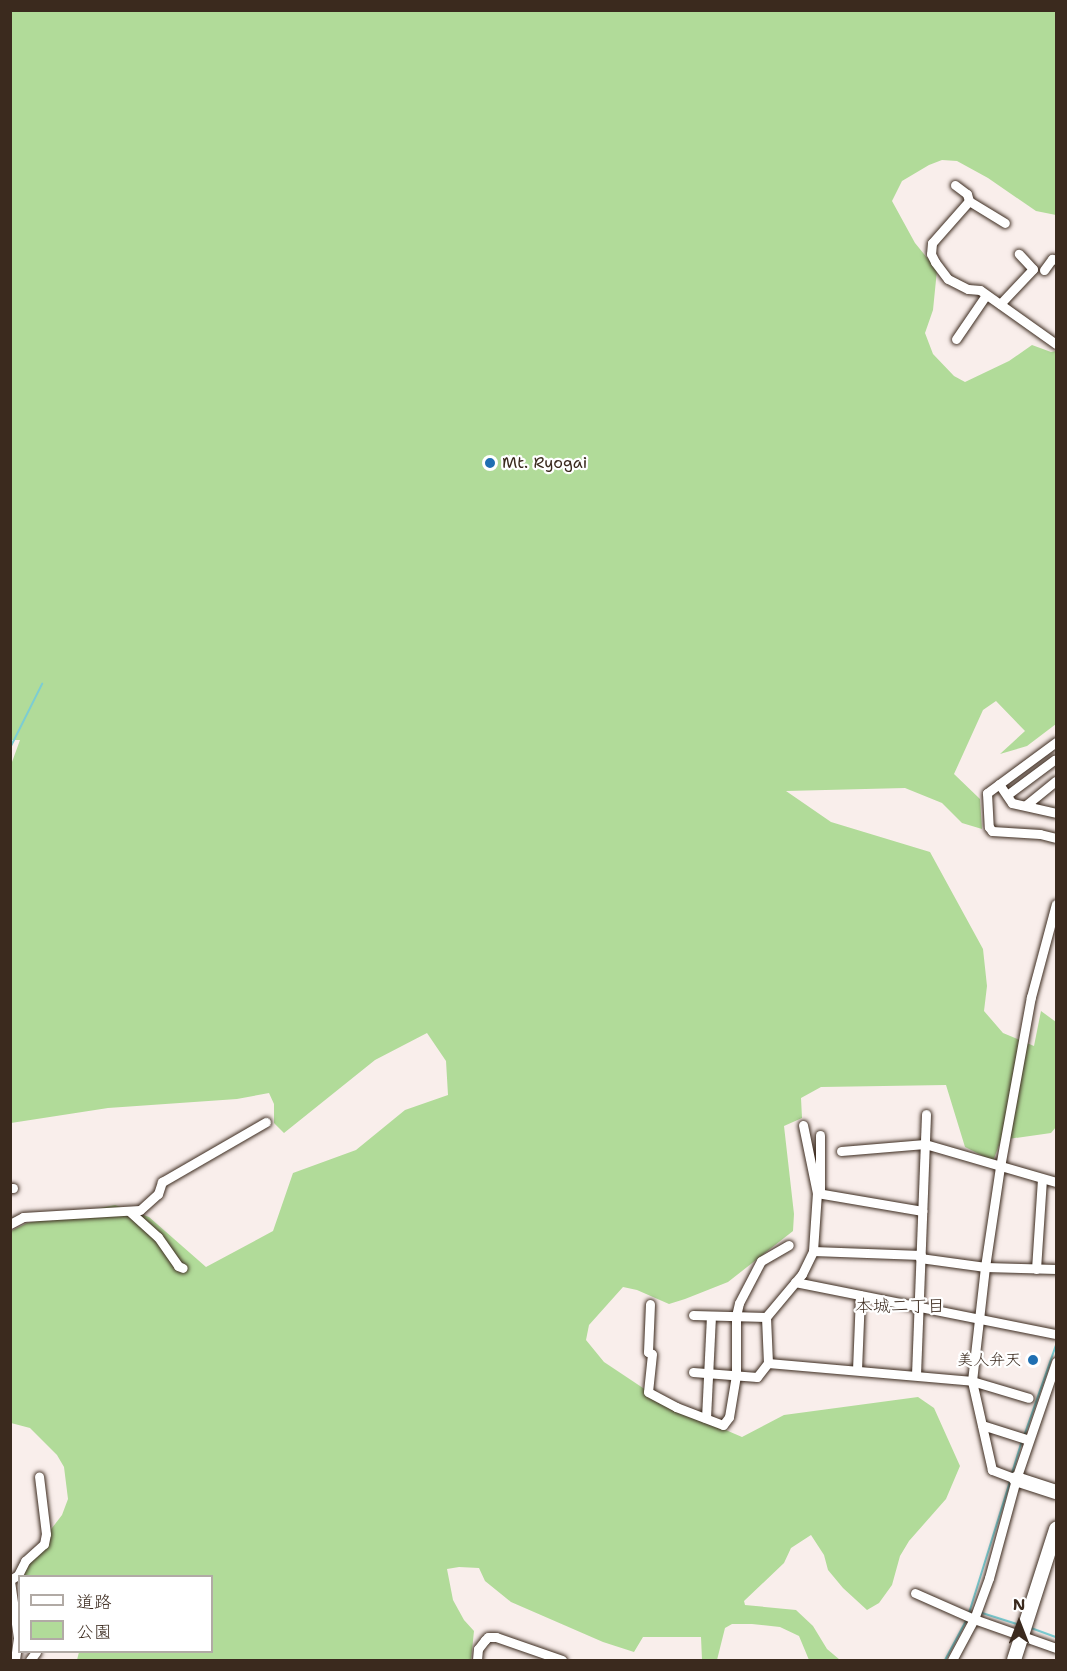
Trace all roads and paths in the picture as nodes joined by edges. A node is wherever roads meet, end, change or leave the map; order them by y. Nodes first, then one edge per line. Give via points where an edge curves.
1 (955, 185) dead end
2 (969, 201) junction
3 (1005, 223) dead end
4 (1019, 254) dead end
5 (1056, 260) edge
6 (1044, 270) dead end
7 (986, 295) junction
8 (1000, 304) junction
9 (956, 339) dead end
10 (1056, 344) edge
11 (1056, 742) edge
12 (1054, 760) dead end
13 (1056, 781) edge
14 (999, 784) junction
15 (1007, 795) junction
16 (1026, 805) junction
17 (1056, 813) edge
18 (1056, 838) edge
19 (1056, 904) edge
20 (926, 1114) dead end
21 (266, 1122) dead end
22 (803, 1125) dead end
23 (820, 1135) dead end
24 (925, 1144) junction
25 (841, 1151) dead end
26 (1000, 1167) junction
27 (1042, 1179) junction
28 (1056, 1182) edge
29 (817, 1193) junction
30 (129, 1211) junction
31 (922, 1211) junction
32 (10, 1224) edge
33 (789, 1245) dead end
34 (813, 1251) junction
35 (920, 1256) junction
36 (985, 1267) junction
37 (183, 1268) dead end
38 (1036, 1269) junction
39 (1056, 1269) edge
40 (795, 1282) junction
41 (860, 1295) junction
42 (650, 1304) dead end
43 (919, 1306) junction
44 (693, 1315) dead end
45 (711, 1316) junction
46 (736, 1316) junction
47 (766, 1317) junction
48 (979, 1318) junction
49 (1056, 1334) edge
50 (1056, 1362) edge
51 (768, 1363) junction
52 (857, 1370) junction
53 (693, 1372) dead end
54 (708, 1373) junction
55 (916, 1375) junction
56 (736, 1376) junction
57 (972, 1381) junction
58 (1029, 1398) dead end
59 (706, 1418) junction
60 (982, 1425) junction
61 (1029, 1440) junction
62 (39, 1476) dead end
63 (1016, 1479) junction
64 (1056, 1492) edge
65 (1056, 1529) edge
66 (10, 1581) edge
67 (915, 1593) dead end
68 (975, 1619) junction
69 (1022, 1636) junction
70 (1056, 1648) edge
71 (15, 1660) edge
72 (477, 1660) edge
73 (562, 1660) edge
74 (952, 1660) edge
75 (1014, 1660) edge

1 - 2 street via 967,194
2 - 3 street
2 - 7 street via 932,243 931,254 948,279
4 - 8 street via 1033,268
5 - 6 street via 1052,259
7 - 8 street
7 - 9 street
8 - 10 street
11 - 14 street
12 - 15 street
13 - 16 street
14 - 15 street
14 - 18 street via 987,793 992,831
15 - 16 street via 1012,804
16 - 17 street
19 - 26 street via 1031,997
20 - 24 street
21 - 30 street via 162,1182 152,1202 140,1210
22 - 29 street
23 - 29 street
24 - 25 street
24 - 26 street
24 - 31 street
26 - 27 street
26 - 36 street
27 - 28 street
27 - 38 street
29 - 31 street
29 - 34 street
30 - 32 street via 23,1217
30 - 37 street via 158,1237
31 - 35 street
33 - 46 street via 760,1261
34 - 35 street
34 - 40 street
35 - 36 street
35 - 43 street
36 - 38 street
36 - 48 street
38 - 39 street
40 - 41 street
40 - 47 street
41 - 43 street
41 - 52 street
42 - 59 street via 648,1352 652,1354 648,1392
43 - 48 street
43 - 55 street
44 - 45 street
45 - 46 street
45 - 54 street
46 - 47 street
46 - 56 street
47 - 51 street
48 - 49 street
48 - 57 street
50 - 61 street
51 - 52 street
51 - 56 street via 758,1377
52 - 55 street
53 - 54 street
54 - 56 street
54 - 59 street
55 - 57 street
56 - 59 street via 729,1417 723,1425
57 - 58 street
57 - 60 street
60 - 61 street
60 - 63 street via 992,1470
61 - 63 street
62 - 66 street via 44,1544
63 - 64 street
63 - 68 street
65 - 69 street
66 - 71 street via 18,1638
67 - 68 street
68 - 69 street
68 - 74 street
69 - 70 street
69 - 75 street
72 - 73 street via 484,1640 496,1637

